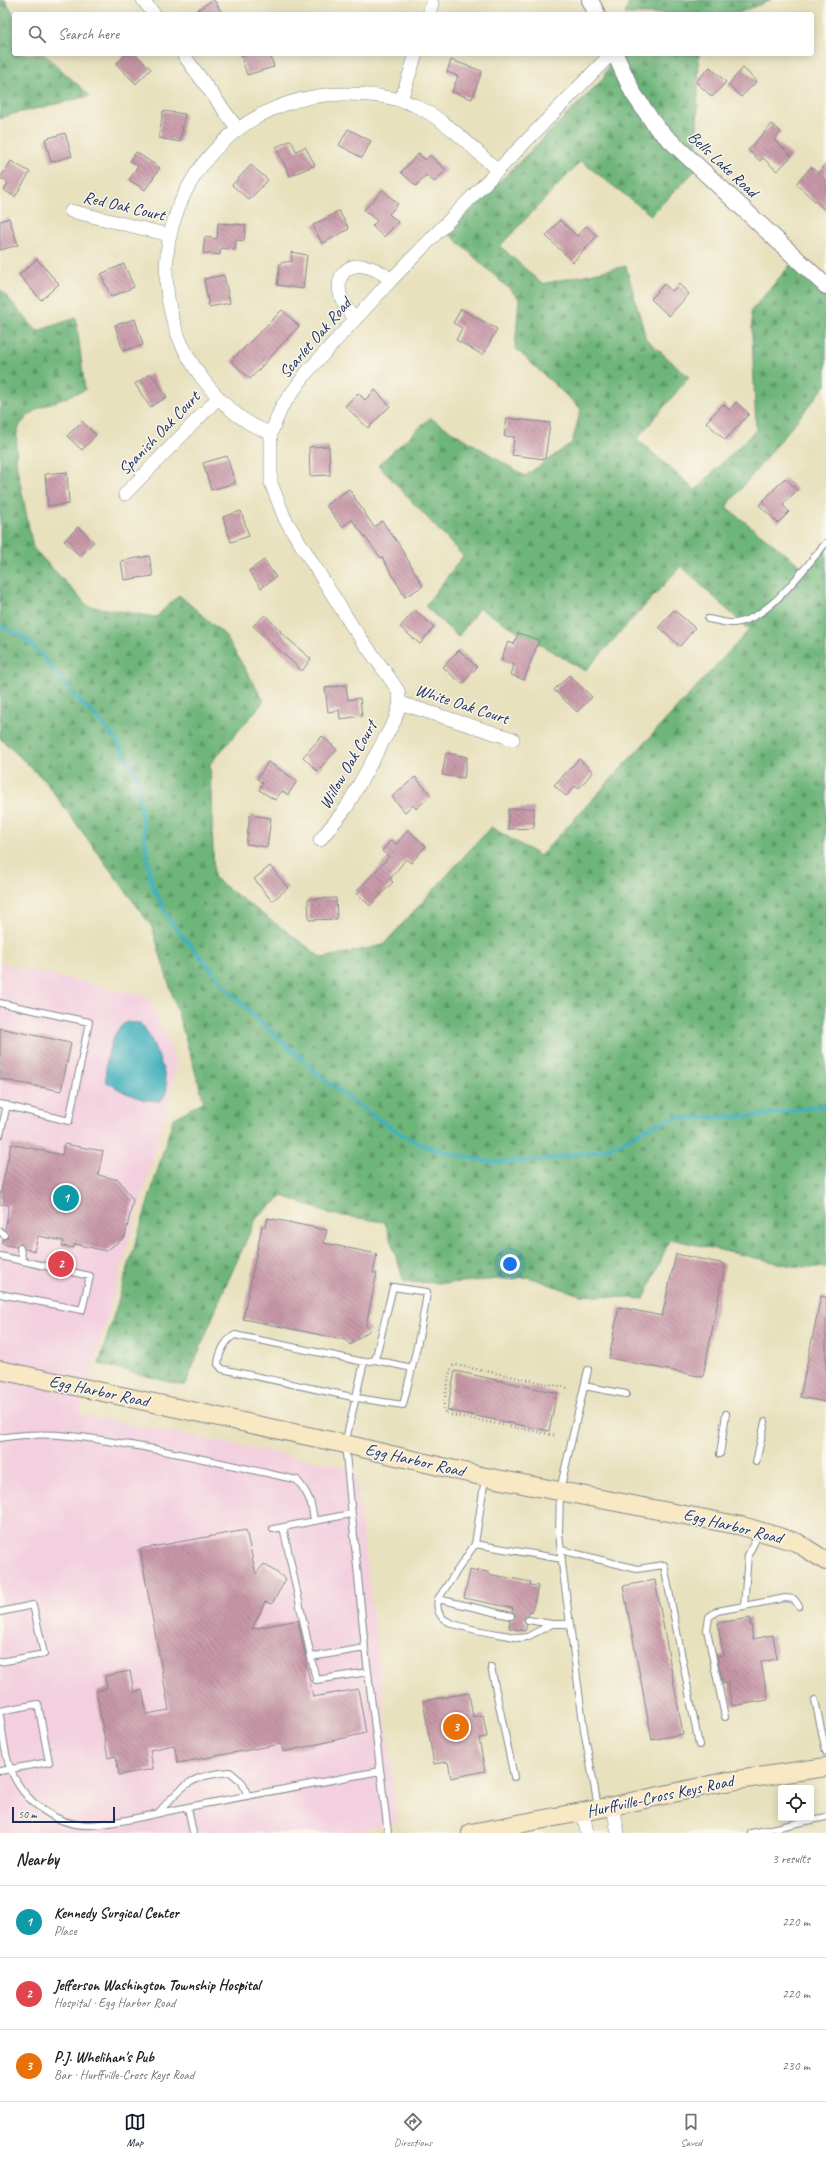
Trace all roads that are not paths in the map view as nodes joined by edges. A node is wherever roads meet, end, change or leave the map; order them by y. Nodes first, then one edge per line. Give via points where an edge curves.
1 (143, 0) edge
2 (590, 0) edge
3 (152, 12) edge
4 (596, 12) edge
5 (184, 56) edge
6 (415, 56) edge
7 (609, 56) edge
8 (616, 56) edge
9 (401, 100) junction
10 (237, 128) junction
11 (497, 170) junction
12 (71, 211) dead end
13 (169, 235) junction
14 (391, 280) junction
15 (826, 286) edge
16 (355, 319) junction
17 (218, 398) junction
18 (271, 433) junction
19 (125, 494) dead end
20 (826, 544) edge
21 (708, 619) dead end
22 (400, 703) junction
23 (513, 739) dead end
24 (320, 840) dead end
25 (0, 1003) edge
26 (0, 1104) edge
27 (7, 1105) junction
28 (0, 1135) edge
29 (20, 1248) dead end
30 (0, 1256) edge
31 (22, 1261) junction
32 (0, 1294) edge
33 (375, 1360) junction
34 (364, 1362) junction
35 (412, 1368) junction
36 (0, 1370) edge
37 (588, 1370) dead end
38 (584, 1386) junction
39 (626, 1394) dead end
40 (357, 1398) junction
41 (726, 1414) dead end
42 (765, 1422) dead end
43 (0, 1438) edge
44 (345, 1444) junction
45 (720, 1454) dead end
46 (756, 1462) dead end
47 (485, 1476) junction
48 (560, 1490) junction
49 (351, 1514) junction
50 (314, 1521) junction
51 (283, 1527) junction
52 (273, 1529) dead end
53 (760, 1530) junction
54 (475, 1544) junction
55 (561, 1550) junction
56 (562, 1559) junction
57 (826, 1561) edge
58 (438, 1599) junction
59 (744, 1606) junction
60 (799, 1606) dead end
61 (0, 1612) edge
62 (511, 1616) dead end
63 (528, 1620) dead end
64 (552, 1624) junction
65 (570, 1624) junction
66 (365, 1648) junction
67 (311, 1657) junction
68 (0, 1662) edge
69 (491, 1667) dead end
70 (368, 1672) junction
71 (815, 1700) dead end
72 (0, 1710) edge
73 (0, 1716) edge
74 (725, 1717) dead end
75 (2, 1737) edge
76 (699, 1745) dead end
77 (826, 1752) edge
78 (826, 1767) edge
79 (10, 1769) junction
80 (0, 1771) edge
81 (380, 1771) junction
82 (514, 1777) dead end
83 (248, 1796) junction
84 (188, 1807) junction
85 (598, 1809) junction
86 (159, 1812) junction
87 (826, 1817) edge
88 (193, 1833) edge
89 (388, 1833) edge
90 (471, 1833) edge
91 (587, 1833) edge
92 (618, 1833) edge
93 (751, 1833) edge

1 - 3 street
2 - 4 street
5 - 10 street
6 - 9 street
7 - 11 street, Scarlet Oak Road
8 - 15 street, Bells Lake Road via 633,93 657,128
9 - 10 street via 349,94 308,97 278,106
9 - 11 street via 436,117
10 - 13 street via 218,147 191,182
11 - 14 street, Scarlet Oak Road
12 - 13 street, Red Oak Court
13 - 17 street via 168,293 178,332 188,358
14 - 16 street, Scarlet Oak Road
14 - 16 street via 382,272 368,266 356,265 344,273 338,290 342,304
16 - 18 street, Scarlet Oak Road via 292,390
17 - 18 street via 244,420
17 - 19 street, Spanish Oak Court
18 - 22 street, Scarlet Oak Road via 272,483 285,519 352,626 392,680 398,691
20 - 21 lane via 776,600 760,613 744,621 731,623
22 - 23 street, White Oak Court
22 - 24 street, Willow Oak Court via 395,720 346,808
25 - 27 lane via 89,1022 69,1121
26 - 27 lane
27 - 28 lane
29 - 31 lane
30 - 31 lane
31 - 32 lane via 90,1276 82,1310
33 - 34 lane
33 - 35 lane
33 - 35 lane via 393,1286 427,1292
34 - 40 lane
34 - 40 lane via 235,1335 226,1343 218,1359 222,1370
35 - 40 lane via 402,1405
36 - 44 main road, Egg Harbor Road
37 - 38 lane
38 - 39 lane
38 - 48 lane
40 - 44 lane
41 - 45 lane
42 - 46 lane
43 - 50 lane via 36,1434 80,1436 297,1480 312,1503
44 - 47 main road, Egg Harbor Road
44 - 49 lane
47 - 48 main road, Egg Harbor Road
47 - 54 lane
48 - 53 main road, Egg Harbor Road
48 - 55 lane
49 - 50 lane
49 - 66 lane
50 - 51 lane
51 - 52 lane
51 - 67 lane
53 - 57 main road, Egg Harbor Road via 796,1542
53 - 59 lane via 748,1555
54 - 56 lane
54 - 58 lane
55 - 56 lane
55 - 76 lane via 637,1569 664,1565
56 - 65 lane
58 - 62 lane
58 - 64 lane via 437,1610 449,1622 481,1630 520,1638
59 - 60 lane via 785,1598 794,1599
59 - 74 lane via 717,1611 709,1617 708,1630
61 - 68 lane via 32,1605 44,1654
63 - 64 lane
64 - 65 lane
65 - 85 lane via 584,1730
66 - 67 lane
66 - 70 lane
67 - 70 lane via 316,1680
69 - 82 lane
70 - 81 lane
71 - 77 lane
72 - 79 lane via 38,1704 49,1762
73 - 75 lane
75 - 79 lane
78 - 85 main road, Hurffville-Cross Keys Road via 724,1782
79 - 80 lane
79 - 86 lane via 34,1805 73,1823 91,1825
81 - 83 lane
81 - 89 lane
83 - 84 lane
83 - 86 lane via 242,1782 230,1772 211,1773 192,1779 174,1794
84 - 86 lane
84 - 88 lane
85 - 90 main road, Hurffville-Cross Keys Road
85 - 91 street
85 - 92 street
87 - 93 lane

